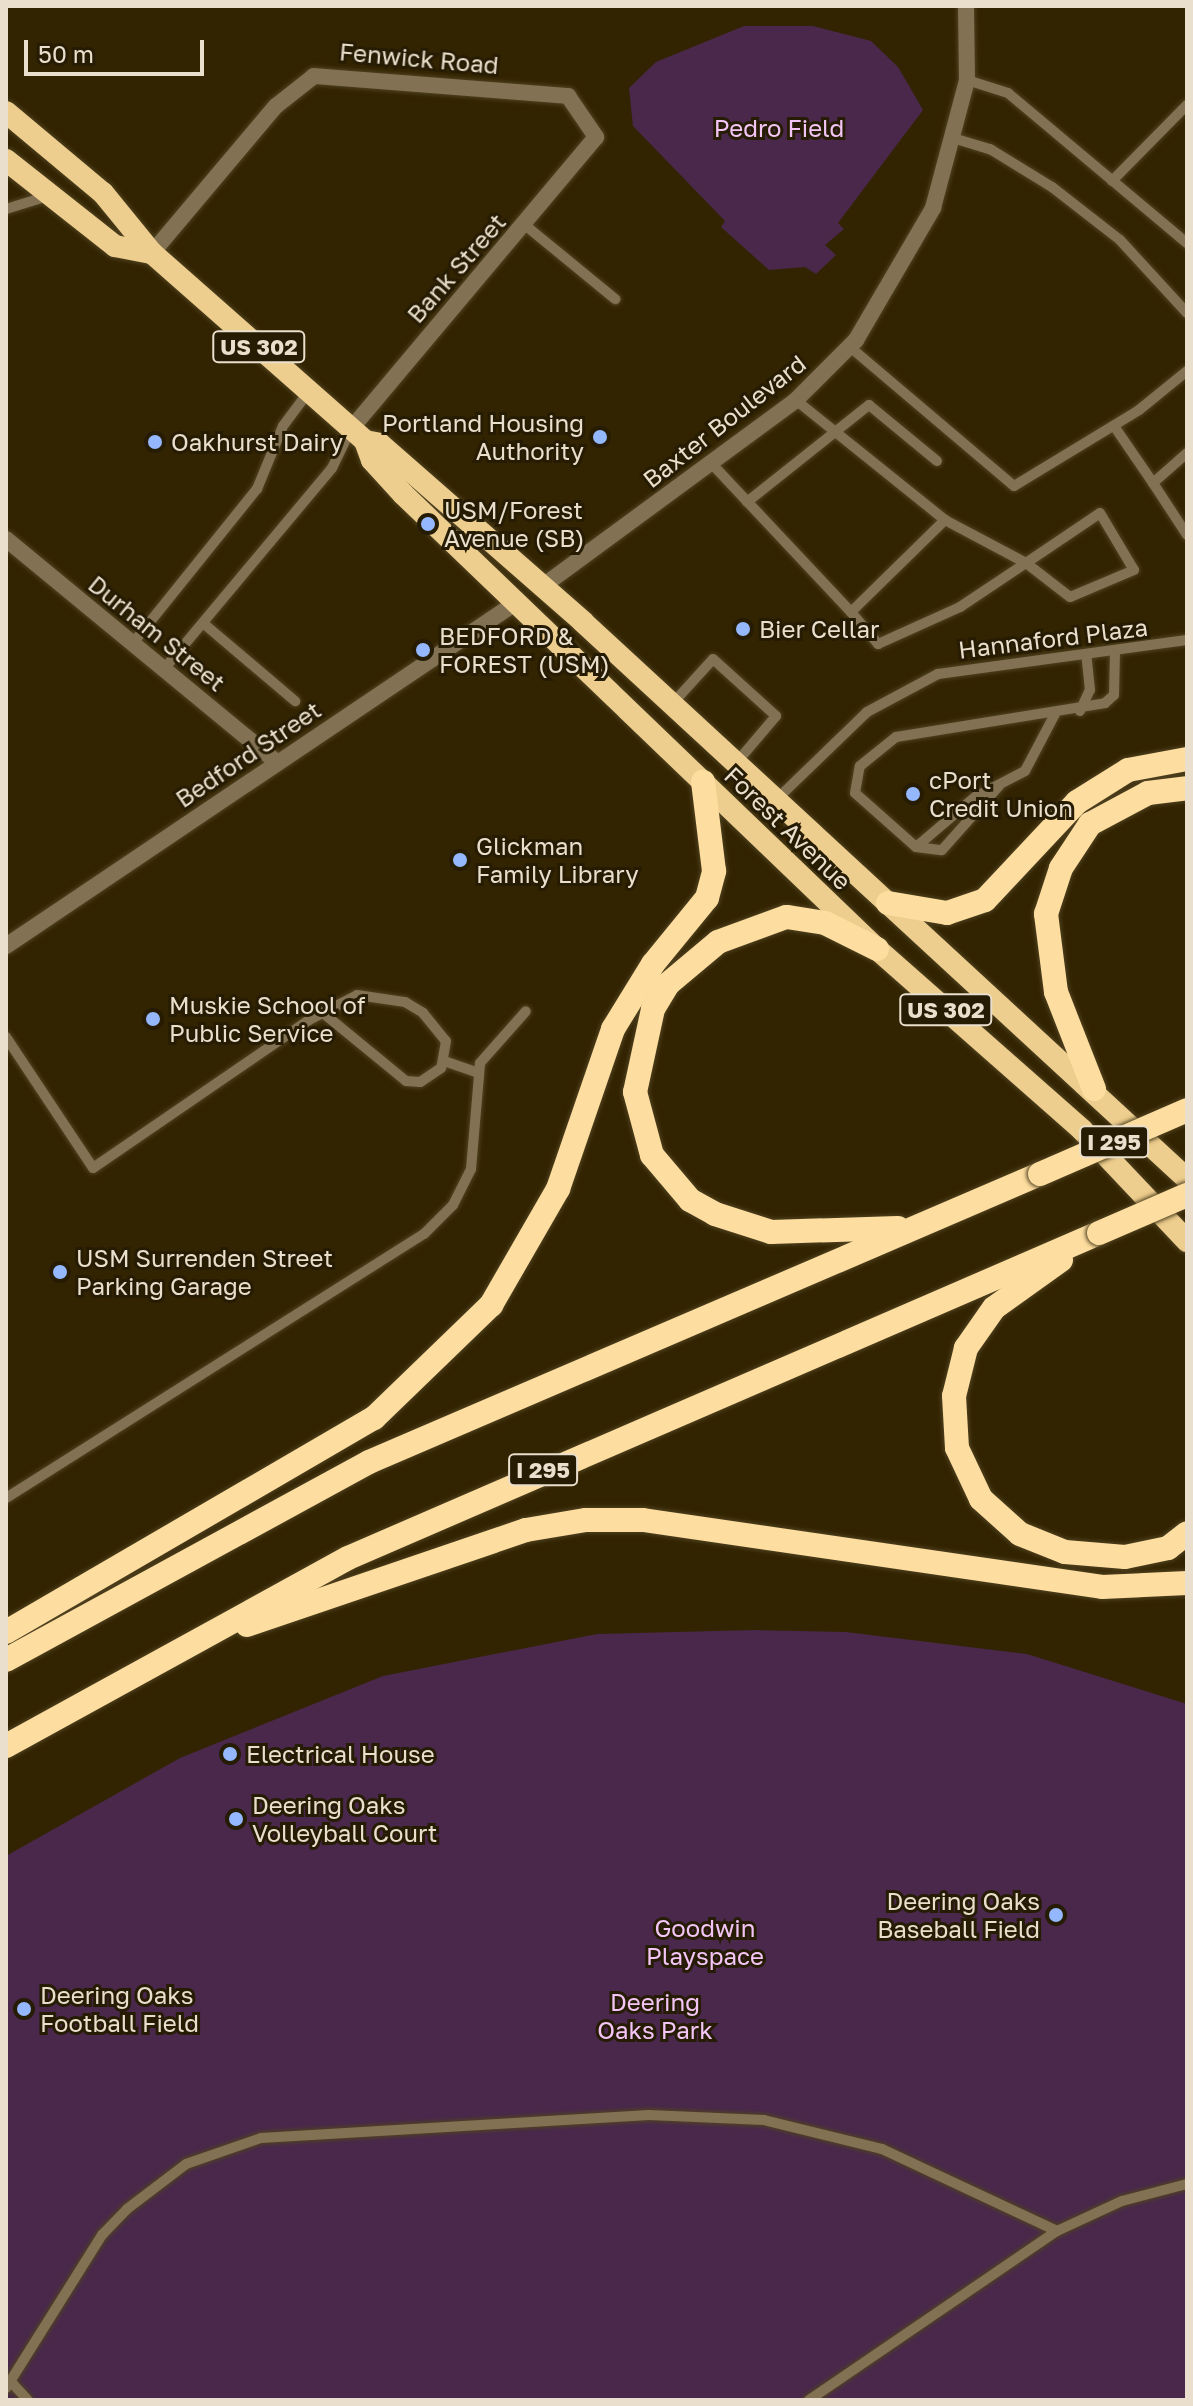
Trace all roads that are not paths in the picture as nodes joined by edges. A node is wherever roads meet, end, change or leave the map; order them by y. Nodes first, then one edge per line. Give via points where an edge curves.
1 (966, 6) edge
2 (967, 80) junction
3 (1187, 105) edge
4 (6, 112) edge
5 (596, 137) joint
6 (953, 138) junction
7 (6, 160) edge
8 (1112, 181) junction
9 (48, 196) junction
10 (6, 209) edge
11 (525, 225) junction
12 (1187, 243) edge
13 (152, 253) junction
14 (615, 299) dead end
15 (1187, 313) edge
16 (850, 347) junction
17 (1187, 371) edge
18 (309, 391) junction
19 (796, 400) junction
20 (1114, 426) junction
21 (833, 434) junction
22 (358, 435) junction
23 (1187, 453) edge
24 (937, 461) dead end
25 (712, 464) junction
26 (1153, 483) junction
27 (747, 502) junction
28 (945, 520) junction
29 (1187, 535) edge
30 (6, 539) edge
31 (1026, 563) junction
32 (543, 586) junction
33 (517, 602) junction
34 (851, 612) junction
35 (203, 623) junction
36 (1187, 640) edge
37 (133, 643) junction
38 (1115, 651) junction
39 (1086, 654) junction
40 (164, 669) junction
41 (295, 701) dead end
42 (673, 703) junction
43 (1080, 711) junction
44 (1055, 714) junction
45 (1187, 759) edge
46 (737, 762) junction
47 (278, 763) junction
48 (703, 782) junction
49 (999, 786) junction
50 (1187, 788) edge
51 (777, 799) junction
52 (916, 847) junction
53 (888, 903) junction
54 (6, 946) edge
55 (877, 949) junction
56 (526, 1011) dead end
57 (323, 1013) junction
58 (6, 1037) edge
59 (444, 1061) junction
60 (478, 1073) junction
61 (1094, 1089) junction
62 (1187, 1110) edge
63 (1187, 1179) edge
64 (1187, 1195) edge
65 (921, 1226) junction
66 (1099, 1233) junction
67 (1187, 1241) edge
68 (6, 1498) edge
69 (1187, 1533) edge
70 (1187, 1583) edge
71 (6, 1632) edge
72 (170, 1652) junction
73 (6, 1660) edge
74 (6, 1746) edge
75 (1187, 2184) edge
76 (1057, 2231) junction
77 (9, 2386) edge
78 (28, 2400) edge
79 (809, 2400) edge

1 - 2 street, Baxter Boulevard
2 - 6 street, Baxter Boulevard
2 - 8 lane via 1008,93
3 - 8 lane
4 - 13 highway, Forest Avenue / US 302 via 103,193
5 - 11 street, Bank Street
5 - 13 street, Fenwick Road via 568,96 314,76 276,106
6 - 15 lane via 990,149 1052,187 1120,240
6 - 16 street, Baxter Boulevard via 933,208
7 - 9 highway, Forest Avenue / US 302
8 - 12 lane
9 - 10 lane
9 - 13 highway, Forest Avenue / US 302 via 115,246
11 - 14 lane
11 - 22 street, Bank Street
13 - 18 highway, Forest Avenue / US 302
16 - 19 street, Baxter Boulevard
16 - 20 lane via 1014,486
17 - 20 lane
18 - 22 highway, Forest Avenue / US 302
18 - 37 lane via 283,426 257,489
19 - 21 lane
19 - 25 street, Baxter Boulevard
20 - 26 lane
21 - 24 lane via 869,405
21 - 27 lane
21 - 28 lane
22 - 32 highway, Forest Avenue / US 302 via 380,444
22 - 33 highway, Forest Avenue / US 302 via 372,460 403,494
22 - 35 lane
23 - 26 lane
25 - 27 lane
25 - 32 street, Baxter Boulevard
26 - 29 lane
27 - 34 lane
28 - 31 lane
28 - 34 lane
30 - 37 street, Durham Street
31 - 31 lane via 1100,513 1134,570 1070,597
31 - 34 lane via 960,607 878,644
32 - 33 street, Baxter Boulevard
32 - 42 highway, Forest Avenue / US 302
33 - 47 street, Bedford Street
33 - 48 highway, Forest Avenue / US 302
35 - 40 lane
35 - 41 lane
36 - 38 lane, Hannaford Plaza
37 - 40 street, Durham Street
38 - 39 lane, Hannaford Plaza
38 - 43 lane via 1114,695
39 - 43 lane via 1090,690
39 - 51 lane, Hannaford Plaza via 972,665 903,688 840,734
40 - 47 street, Durham Street
42 - 46 highway, Forest Avenue / US 302
42 - 46 lane via 713,659 776,716
43 - 44 lane
44 - 49 lane via 1040,754
44 - 52 lane via 936,731 879,747 854,779 861,805
45 - 53 highway via 1128,770 1077,802 985,900 947,913
46 - 51 highway, Forest Avenue / US 302
47 - 54 street, Bedford Street
48 - 55 highway, Forest Avenue / US 302
48 - 71 highway via 714,871 707,898 613,1029 558,1189 491,1305 374,1418
49 - 52 lane
49 - 52 lane via 942,850
50 - 61 highway via 1148,793 1090,824 1061,868 1046,914 1056,992
51 - 53 highway, Forest Avenue / US 302
53 - 61 highway, Forest Avenue / US 302
55 - 65 highway via 825,923 786,917 718,942 668,984 653,1009 636,1067 640,1123 669,1179 690,1200 742,1225 801,1234
55 - 67 highway, Forest Avenue / US 302 via 1082,1130
56 - 60 lane via 492,1043
57 - 58 lane via 93,1168
57 - 59 lane via 406,1081 434,1077
57 - 59 lane via 357,995 405,1002 439,1027
59 - 60 lane
60 - 68 lane via 471,1169 453,1205 424,1234
61 - 63 highway, Forest Avenue / US 302
62 - 65 highway, I 295, bridge
64 - 66 highway, I 295, bridge
65 - 73 highway, I 295 via 369,1462
66 - 69 highway via 994,1308 966,1348 954,1396 957,1448 981,1499 1020,1534 1065,1552 1125,1557 1168,1548
66 - 72 highway, I 295 via 510,1484
70 - 72 highway via 1102,1587 643,1520 586,1520 526,1530
72 - 74 highway, I 295
75 - 76 lane via 1122,2201
76 - 77 lane via 882,2149 764,2120 649,2115 283,2135 186,2164 127,2209 102,2235
76 - 79 lane
77 - 78 lane

